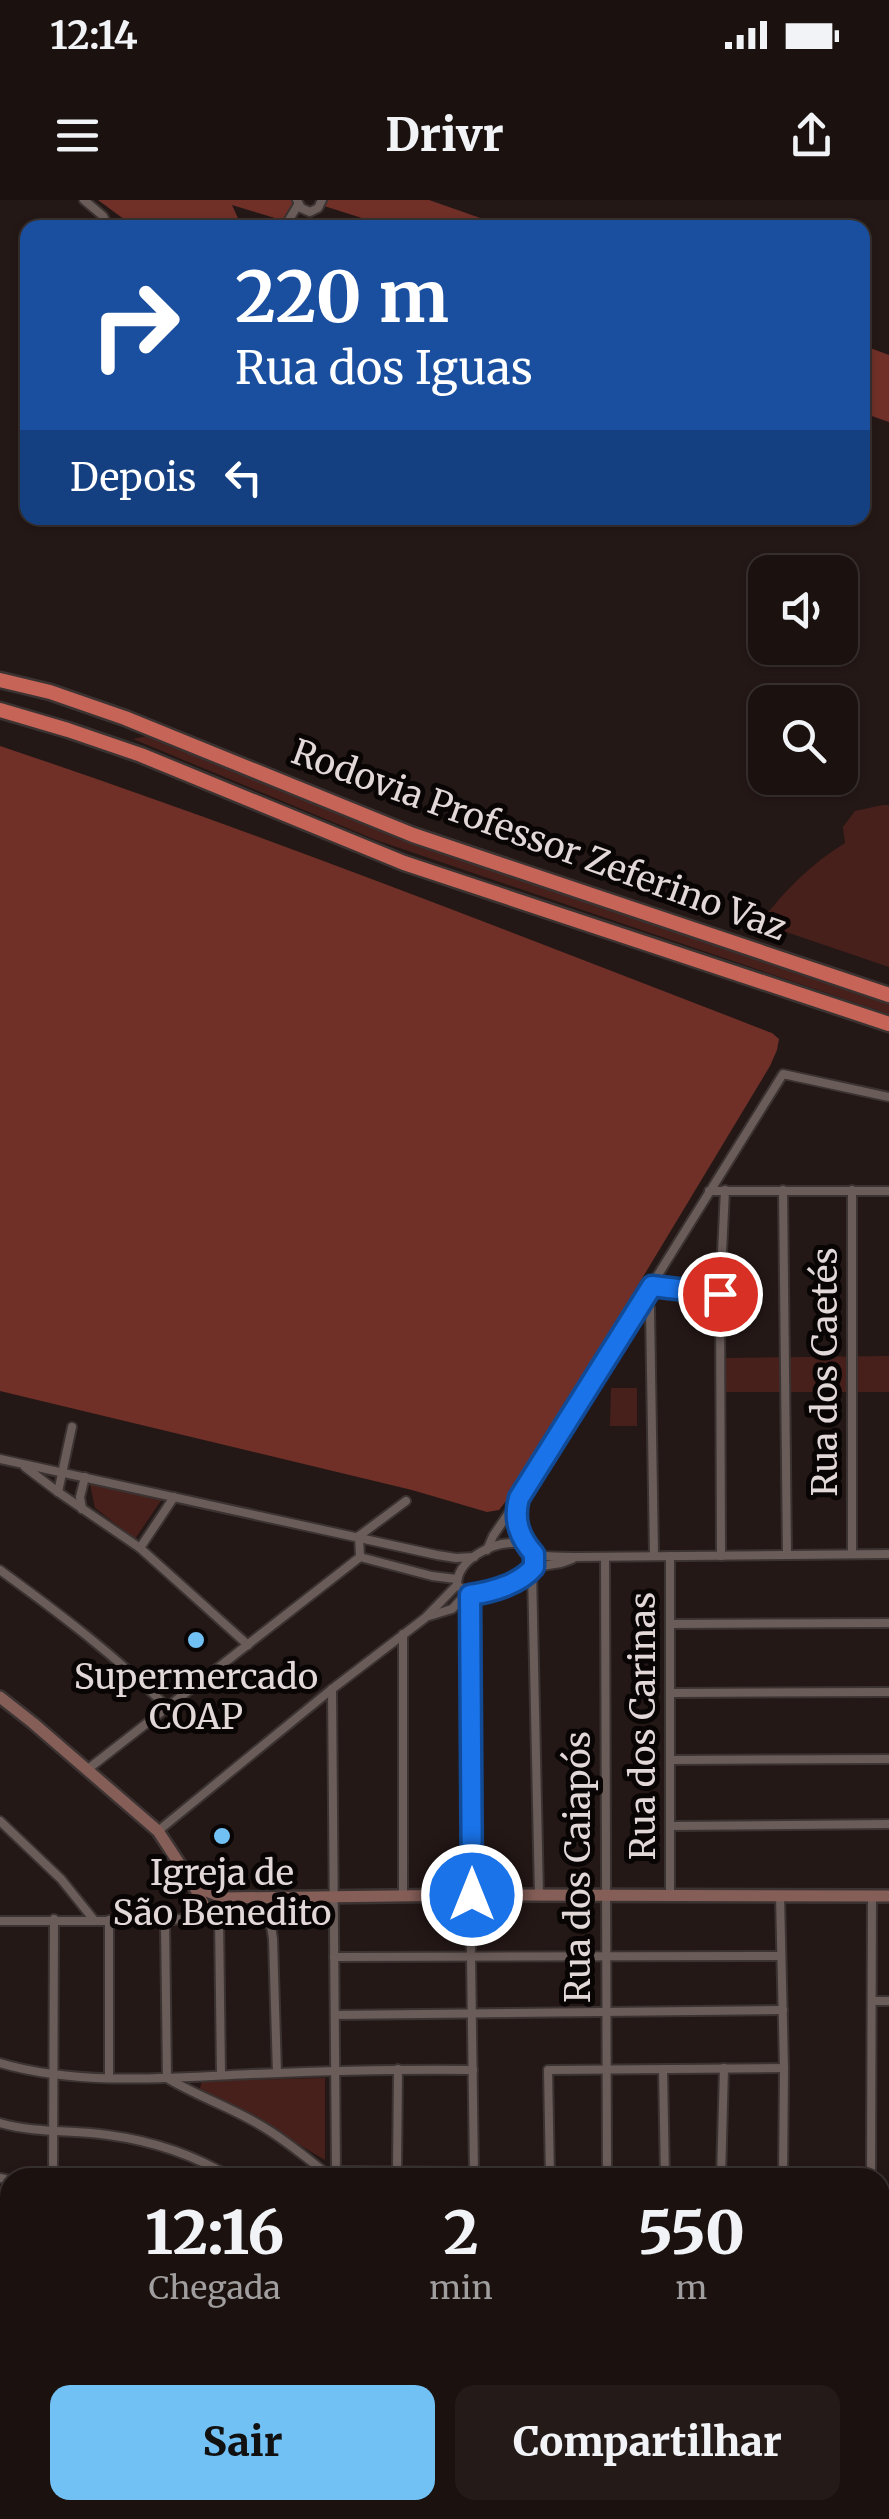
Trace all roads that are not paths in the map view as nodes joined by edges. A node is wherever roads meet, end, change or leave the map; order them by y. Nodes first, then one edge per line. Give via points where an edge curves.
1 (84, 200) edge
2 (322, 200) edge
3 (297, 202) edge
4 (105, 220) edge
5 (0, 680) edge
6 (0, 710) edge
7 (889, 995) edge
8 (889, 1024) edge
9 (889, 1097) edge
10 (725, 1190) junction
11 (783, 1190) junction
12 (852, 1190) junction
13 (709, 1191) junction
14 (889, 1191) edge
15 (652, 1286) junction
16 (720, 1294) junction
17 (643, 1300) junction
18 (72, 1427) dead end
19 (0, 1459) edge
20 (21, 1464) junction
21 (63, 1472) junction
22 (84, 1478) junction
23 (58, 1492) junction
24 (174, 1497) junction
25 (519, 1498) junction
26 (406, 1501) dead end
27 (82, 1509) junction
28 (359, 1536) junction
29 (527, 1546) junction
30 (140, 1548) junction
31 (486, 1550) junction
32 (534, 1554) junction
33 (852, 1554) junction
34 (889, 1554) edge
35 (787, 1555) junction
36 (474, 1556) junction
37 (654, 1556) junction
38 (670, 1556) junction
39 (721, 1556) junction
40 (360, 1557) junction
41 (576, 1557) junction
42 (605, 1557) junction
43 (533, 1569) junction
44 (0, 1570) edge
45 (456, 1582) junction
46 (468, 1594) junction
47 (425, 1618) junction
48 (889, 1623) edge
49 (670, 1624) junction
50 (403, 1634) junction
51 (248, 1645) junction
52 (332, 1689) junction
53 (889, 1692) edge
54 (670, 1693) junction
55 (0, 1697) edge
56 (167, 1707) junction
57 (889, 1759) edge
58 (670, 1760) junction
59 (88, 1770) junction
60 (0, 1821) edge
61 (889, 1824) edge
62 (671, 1826) junction
63 (158, 1831) junction
64 (194, 1886) junction
65 (472, 1895) junction
66 (670, 1895) junction
67 (403, 1896) junction
68 (539, 1896) junction
69 (780, 1896) junction
70 (872, 1896) junction
71 (889, 1896) edge
72 (334, 1897) junction
73 (604, 1897) junction
74 (286, 1898) junction
75 (269, 1913) junction
76 (214, 1916) junction
77 (54, 1919) junction
78 (0, 1920) edge
79 (94, 1920) junction
80 (109, 1920) junction
81 (165, 1921) junction
82 (334, 1956) junction
83 (782, 1956) junction
84 (471, 1957) junction
85 (606, 1957) junction
86 (889, 2000) edge
87 (872, 2001) junction
88 (783, 2010) junction
89 (606, 2011) junction
90 (472, 2012) junction
91 (335, 2016) junction
92 (0, 2063) edge
93 (606, 2068) junction
94 (724, 2068) junction
95 (784, 2068) junction
96 (398, 2069) junction
97 (662, 2069) junction
98 (335, 2070) junction
99 (472, 2070) junction
100 (277, 2073) junction
101 (52, 2074) junction
102 (221, 2075) junction
103 (109, 2076) junction
104 (166, 2078) junction
105 (0, 2123) edge
106 (54, 2130) junction
107 (54, 2168) edge
108 (216, 2168) edge
109 (322, 2168) edge
110 (332, 2168) edge
111 (397, 2168) edge
112 (474, 2168) edge
113 (550, 2168) edge
114 (607, 2168) edge
115 (664, 2168) edge
116 (720, 2168) edge
117 (783, 2168) edge
118 (870, 2168) edge

1 - 4 street
2 - 3 street via 310,212
5 - 7 highway, Rodovia Professor Zeferino Vaz via 125,718 413,835
6 - 8 highway, Rodovia Professor Zeferino Vaz via 141,756 404,863
9 - 13 street via 783,1074
10 - 11 street
10 - 13 street
10 - 16 street
11 - 12 street
11 - 35 street
12 - 14 street
12 - 33 street, Rua dos Caetés
13 - 15 street
15 - 16 street
15 - 17 street
16 - 39 street
17 - 25 street
17 - 37 street via 650,1308
18 - 21 street
19 - 20 street
20 - 21 street
20 - 23 street
21 - 22 street
21 - 23 street
22 - 24 street
22 - 27 street
23 - 27 street
24 - 28 street
24 - 30 street
25 - 29 street via 517,1528
25 - 31 street
26 - 28 street
27 - 30 street
28 - 36 street via 437,1555
28 - 40 street
29 - 31 street
29 - 32 street
30 - 51 street
31 - 36 street
32 - 41 street
32 - 43 street
33 - 34 street
33 - 35 street
35 - 39 street
36 - 45 street
37 - 38 street
37 - 42 street
38 - 39 street
38 - 49 street, Rua dos Carinas
40 - 45 street
40 - 51 street
41 - 42 street
41 - 43 street
42 - 73 street, Rua dos Caiapós
43 - 46 street via 503,1586
43 - 68 street
44 - 56 street via 92,1639
45 - 46 street
45 - 47 street
46 - 47 street
46 - 65 street
47 - 50 street
48 - 49 street
49 - 54 street, Rua dos Carinas
50 - 52 street
50 - 67 street
51 - 56 street
52 - 63 street
52 - 72 street
53 - 54 street
54 - 58 street, Rua dos Carinas
55 - 59 street
56 - 59 street
57 - 58 street
58 - 62 street, Rua dos Carinas
59 - 63 street
60 - 79 street
61 - 62 street
62 - 66 street, Rua dos Carinas
63 - 64 street
64 - 74 street via 224,1898
64 - 76 street
65 - 67 street
65 - 68 street
65 - 84 street
66 - 69 street
66 - 73 street
67 - 72 street
68 - 73 street
69 - 70 street
69 - 83 street
70 - 71 street
70 - 87 street
72 - 74 street
72 - 82 street
73 - 85 street, Rua dos Caiapós
74 - 75 street
75 - 76 street via 257,1919
75 - 100 street
76 - 81 street
76 - 102 street
77 - 78 street
77 - 79 street
77 - 101 street
79 - 80 street
80 - 81 street
80 - 103 street
81 - 104 street
82 - 84 street
82 - 91 street
83 - 85 street
83 - 88 street
84 - 85 street
84 - 90 street
85 - 89 street, Rua dos Caiapós
86 - 87 street
87 - 118 street
88 - 89 street
88 - 95 street
89 - 90 street
89 - 93 street, Rua dos Caiapós
90 - 91 street
90 - 99 street
91 - 98 street
92 - 101 street
93 - 97 street
93 - 113 street via 548,2070
93 - 114 street, Rua dos Caiapós
94 - 95 street
94 - 97 street
94 - 116 street
95 - 117 street
96 - 98 street
96 - 99 street
96 - 111 street
97 - 115 street
98 - 100 street
98 - 110 street
99 - 112 street
100 - 102 street
101 - 103 street
101 - 106 street
102 - 104 street
103 - 104 street
104 - 109 street via 262,2126
105 - 106 street
106 - 107 street
106 - 108 street via 170,2148

